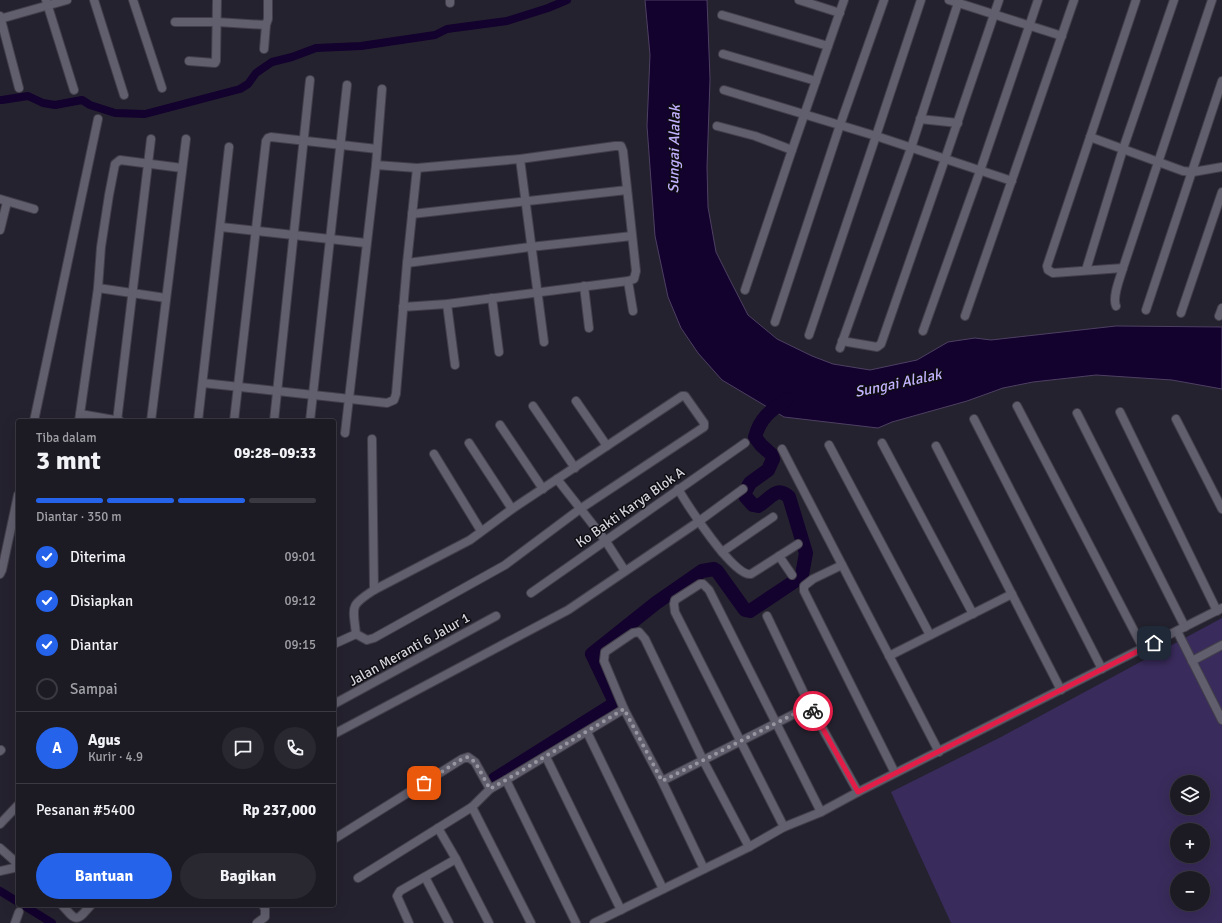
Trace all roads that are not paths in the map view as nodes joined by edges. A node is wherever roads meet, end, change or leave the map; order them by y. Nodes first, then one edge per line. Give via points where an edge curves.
1 (67, 0) edge
2 (94, 0) edge
3 (133, 0) edge
4 (217, 0) edge
5 (268, 0) edge
6 (799, 0) edge
7 (844, 0) edge
8 (884, 0) edge
9 (921, 0) edge
10 (949, 0) edge
11 (999, 0) edge
12 (1038, 0) edge
13 (1074, 0) edge
14 (1136, 0) edge
15 (1174, 0) edge
16 (1212, 0) edge
17 (959, 1) edge
18 (47, 3) edge
19 (840, 13) junction
20 (722, 14) dead end
21 (994, 14) junction
22 (0, 18) edge
23 (175, 22) dead end
24 (217, 22) junction
25 (266, 25) junction
26 (1029, 26) junction
27 (1062, 36) junction
28 (828, 46) junction
29 (264, 50) dead end
30 (724, 54) dead end
31 (189, 61) dead end
32 (310, 80) dead end
33 (816, 81) junction
34 (1222, 81) edge
35 (347, 84) dead end
36 (19, 88) dead end
37 (162, 88) dead end
38 (382, 89) dead end
39 (74, 90) dead end
40 (724, 90) dead end
41 (124, 95) dead end
42 (804, 114) junction
43 (98, 119) dead end
44 (920, 119) junction
45 (958, 123) junction
46 (840, 125) junction
47 (717, 126) dead end
48 (876, 136) junction
49 (1090, 137) junction
50 (151, 138) dead end
51 (186, 139) dead end
52 (304, 140) junction
53 (341, 144) junction
54 (229, 147) dead end
55 (911, 148) junction
56 (377, 149) junction
57 (1123, 149) junction
58 (792, 150) junction
59 (520, 159) junction
60 (945, 159) junction
61 (147, 163) junction
62 (1158, 163) junction
63 (376, 165) junction
64 (1222, 167) edge
65 (182, 168) junction
66 (417, 168) junction
67 (980, 171) junction
68 (1193, 172) junction
69 (1012, 181) junction
70 (627, 190) junction
71 (1222, 192) edge
72 (4, 200) edge
73 (524, 202) junction
74 (34, 209) dead end
75 (412, 214) junction
76 (221, 227) junction
77 (0, 230) edge
78 (256, 231) junction
79 (292, 235) junction
80 (632, 236) junction
81 (329, 240) junction
82 (366, 243) junction
83 (530, 247) junction
84 (407, 263) junction
85 (1123, 268) junction
86 (1086, 270) junction
87 (628, 281) junction
88 (584, 286) junction
89 (98, 288) junction
90 (745, 290) dead end
91 (131, 292) junction
92 (536, 292) junction
93 (166, 298) junction
94 (492, 298) junction
95 (447, 304) junction
96 (1116, 306) dead end
97 (403, 307) junction
98 (1222, 308) edge
99 (1146, 310) dead end
100 (633, 311) dead end
101 (1181, 313) dead end
102 (965, 316) dead end
103 (1219, 316) dead end
104 (775, 322) dead end
105 (589, 328) dead end
106 (923, 330) dead end
107 (809, 335) dead end
108 (544, 342) dead end
109 (499, 352) dead end
110 (455, 365) dead end
111 (203, 383) junction
112 (238, 387) junction
113 (277, 391) junction
114 (312, 394) junction
115 (349, 398) junction
116 (576, 401) dead end
117 (533, 406) dead end
118 (1017, 406) dead end
119 (1120, 412) dead end
120 (1077, 414) dead end
121 (79, 418) edge
122 (34, 419) edge
123 (92, 419) edge
124 (118, 419) edge
125 (151, 419) edge
126 (198, 419) edge
127 (234, 419) edge
128 (274, 419) edge
129 (310, 419) edge
130 (974, 419) dead end
131 (1176, 419) dead end
132 (500, 425) dead end
133 (345, 433) dead end
134 (372, 439) dead end
135 (469, 443) dead end
136 (745, 443) dead end
137 (882, 443) dead end
138 (829, 445) dead end
139 (607, 446) junction
140 (936, 446) dead end
141 (782, 449) dead end
142 (434, 454) dead end
143 (575, 468) junction
144 (557, 479) junction
145 (543, 489) junction
146 (678, 489) junction
147 (743, 489) dead end
148 (16, 504) edge
149 (512, 508) junction
150 (580, 509) junction
151 (1222, 509) edge
152 (773, 517) dead end
153 (698, 522) junction
154 (482, 531) junction
155 (605, 540) junction
156 (798, 544) dead end
157 (722, 552) junction
158 (779, 556) junction
159 (842, 565) junction
160 (625, 571) junction
161 (0, 574) edge
162 (792, 575) dead end
163 (374, 590) junction
164 (531, 593) dead end
165 (1012, 594) junction
166 (1220, 610) edge
167 (973, 614) junction
168 (496, 616) dead end
169 (767, 616) dead end
170 (1181, 629) junction
171 (356, 634) junction
172 (930, 636) junction
173 (336, 643) edge
174 (1222, 645) edge
175 (1143, 648) junction
176 (889, 656) junction
177 (1192, 661) junction
178 (1102, 669) junction
179 (1061, 690) junction
180 (336, 703) edge
181 (810, 706) junction
182 (624, 709) junction
183 (1222, 720) edge
184 (776, 722) junction
185 (587, 732) junction
186 (336, 733) edge
187 (740, 741) junction
188 (939, 752) junction
189 (546, 757) junction
190 (703, 760) junction
191 (895, 773) junction
192 (506, 780) junction
193 (662, 781) junction
194 (490, 789) junction
195 (858, 792) junction
196 (16, 807) edge
197 (472, 807) junction
198 (822, 812) junction
199 (0, 824) edge
200 (784, 827) junction
201 (438, 828) junction
202 (336, 838) edge
203 (749, 847) junction
204 (0, 848) edge
205 (456, 859) junction
206 (16, 863) edge
207 (16, 866) edge
208 (704, 869) junction
209 (0, 872) edge
210 (425, 877) junction
211 (358, 878) dead end
212 (663, 889) junction
213 (64, 907) edge
214 (90, 907) edge
215 (264, 907) edge
216 (621, 910) junction
217 (19, 912) dead end
218 (15, 923) edge
219 (257, 923) edge
220 (409, 923) edge
221 (449, 923) edge
222 (489, 923) edge
223 (531, 923) edge
224 (576, 923) edge
225 (594, 923) edge

1 - 18 street
2 - 41 street
3 - 37 street
4 - 24 street
5 - 25 street
6 - 19 street
7 - 19 street
8 - 46 street
9 - 48 street
10 - 17 street
11 - 21 street
12 - 26 street
13 - 27 street
14 - 49 street
15 - 57 street
16 - 62 street
17 - 21 street
17 - 44 street
18 - 22 street
18 - 39 street
19 - 28 street
20 - 28 street
21 - 26 street
21 - 45 street
22 - 36 street
23 - 24 street
24 - 25 street
24 - 31 street via 216,62
25 - 29 street
26 - 27 street
26 - 67 street
27 - 69 street
28 - 33 street
30 - 33 street
32 - 52 street
33 - 42 street
34 - 68 street
35 - 53 street
38 - 56 street
40 - 42 street
42 - 46 street
42 - 58 street
43 - 122 street
44 - 45 street
44 - 55 street
45 - 60 street
46 - 48 street
46 - 104 street
47 - 58 street via 755,136
48 - 55 street
48 - 107 street
49 - 57 street
49 - 86 street via 1047,266 1052,273
50 - 61 street
51 - 65 street
52 - 53 street
52 - 78 street via 271,137 266,141
52 - 79 street
53 - 56 street
53 - 81 street
54 - 76 street
55 - 60 street
55 - 60 street via 841,345 880,346
56 - 63 street
57 - 62 street
57 - 86 street
58 - 90 street
59 - 66 street
59 - 70 street via 619,146 623,151
59 - 73 street
60 - 67 street
61 - 65 street
61 - 89 street via 120,160 115,164 102,239
61 - 91 street
62 - 68 street
62 - 85 street
63 - 66 street
63 - 82 street
64 - 68 street
65 - 93 street
66 - 75 street
67 - 69 street
67 - 106 street
68 - 99 street
69 - 102 street
70 - 73 street
70 - 80 street
71 - 101 street
72 - 74 street
72 - 77 street
73 - 75 street
73 - 83 street
75 - 84 street
76 - 78 street
76 - 111 street
78 - 79 street
78 - 112 street
79 - 81 street
79 - 113 street
80 - 83 street
80 - 87 street via 636,271 634,279
81 - 82 street
81 - 114 street
82 - 115 street
83 - 84 street
83 - 92 street
84 - 97 street
85 - 86 street
85 - 96 street via 1115,296
87 - 88 street
87 - 100 street
88 - 92 street
88 - 105 street
89 - 91 street
89 - 121 street
91 - 93 street
91 - 124 street
92 - 94 street
92 - 108 street
93 - 125 street
94 - 95 street
94 - 109 street
95 - 97 street
95 - 110 street
97 - 115 street via 394,400 387,403
98 - 103 street
111 - 112 street
111 - 126 street
112 - 113 street
112 - 127 street
113 - 114 street
113 - 128 street
114 - 115 street
114 - 129 street
115 - 133 street
116 - 139 street
117 - 143 street
118 - 175 street
119 - 166 street
120 - 170 street
121 - 123 street
130 - 178 street
131 - 151 street
132 - 145 street
134 - 163 street
135 - 149 street
136 - 146 street, Ko Bakti Karya Blok A
137 - 167 street
138 - 172 street
139 - 143 street
139 - 150 street via 683,396 705,424
140 - 165 street
141 - 159 street
142 - 154 street
143 - 144 street
144 - 145 street
144 - 150 street
145 - 149 street
146 - 153 street
146 - 155 street, Ko Bakti Karya Blok A
147 - 153 street
148 - 161 street
149 - 154 street
150 - 155 street
150 - 171 street via 505,565 460,591 374,638 367,640
152 - 157 street
153 - 157 street
153 - 160 street
154 - 163 street via 470,540
155 - 160 street
155 - 164 street, Ko Bakti Karya Blok A
156 - 158 street
157 - 158 street via 747,575
158 - 162 street
159 - 176 street
159 - 191 street via 813,578 804,586 804,591
160 - 186 street via 568,610
163 - 171 street via 356,602 353,613
165 - 167 street
165 - 179 street
166 - 170 street
167 - 172 street
168 - 180 street, Jalan Meranti 6 Jalur 1
169 - 181 street
170 - 175 street
170 - 177 street
171 - 173 street
172 - 176 street
174 - 177 street
175 - 178 street
176 - 188 street
177 - 183 street
178 - 179 street
179 - 188 street
181 - 184 street
181 - 195 street
182 - 185 street
182 - 190 street via 604,661 604,655 609,649 638,632 645,639
182 - 193 street
184 - 187 street
184 - 187 street via 709,590 706,585 700,584 675,600 675,612
184 - 198 street
185 - 189 street
185 - 212 street
187 - 190 street
187 - 200 street
188 - 191 street
189 - 192 street
189 - 216 street
190 - 193 street
190 - 203 street
191 - 195 street
192 - 194 street
192 - 224 street
193 - 208 street
194 - 197 street
194 - 202 street via 475,762 468,757
195 - 198 street
196 - 199 street
197 - 201 street
197 - 223 street
198 - 200 street
200 - 203 street
201 - 205 street
201 - 211 street
203 - 208 street
204 - 206 street
205 - 210 street
205 - 222 street
207 - 209 street
208 - 212 street
210 - 220 street via 397,894
210 - 221 street
212 - 216 street
213 - 214 street via 76,918
215 - 219 street via 265,917
216 - 225 street
217 - 218 street

